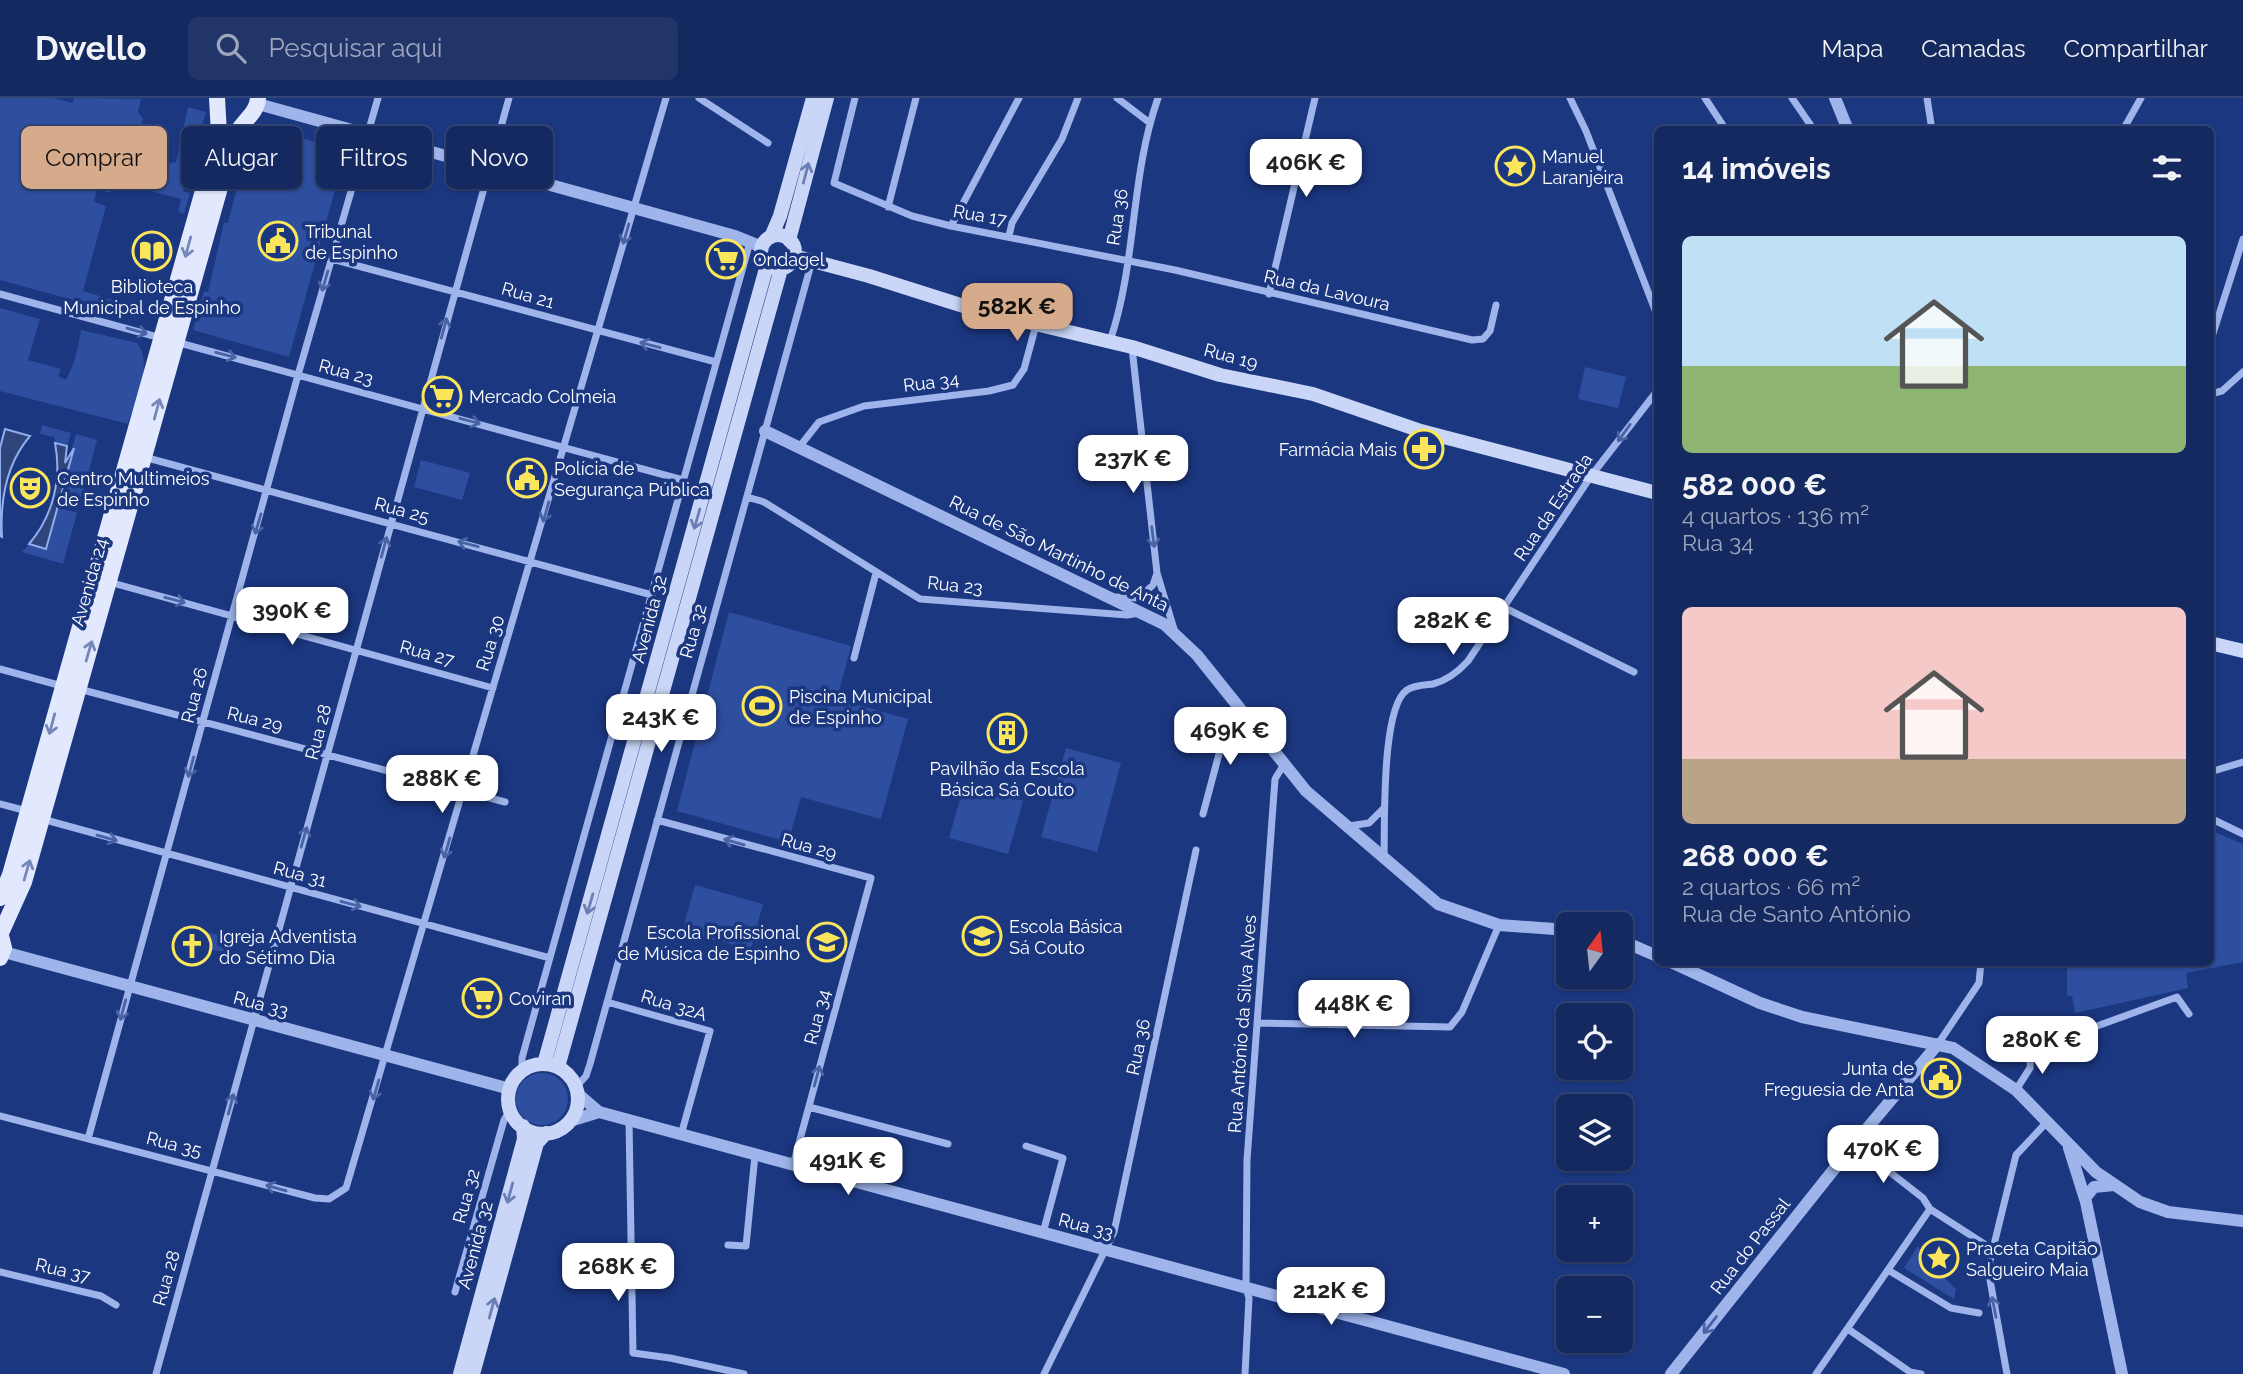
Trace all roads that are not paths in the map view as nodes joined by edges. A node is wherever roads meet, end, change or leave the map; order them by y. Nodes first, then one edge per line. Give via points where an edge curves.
1 (378, 98) edge
2 (509, 98) edge
3 (666, 98) edge
4 (699, 98) edge
5 (813, 98) edge
6 (827, 98) edge
7 (855, 98) edge
8 (916, 98) edge
9 (1019, 98) edge
10 (1078, 98) edge
11 (1117, 98) edge
12 (1158, 98) edge
13 (1315, 98) edge
14 (1570, 98) edge
15 (1704, 98) edge
16 (1791, 98) edge
17 (1835, 98) edge
18 (1927, 98) edge
19 (2141, 98) edge
20 (258, 101) edge
21 (218, 104) edge
22 (244, 119) junction
23 (1150, 122) junction
24 (339, 126) edge
25 (370, 126) edge
26 (501, 126) edge
27 (1723, 126) edge
28 (1811, 126) edge
29 (1846, 126) edge
30 (1931, 126) edge
31 (2125, 126) edge
32 (768, 143) dead end
33 (553, 186) edge
34 (352, 189) edge
35 (484, 189) edge
36 (888, 207) junction
37 (634, 208) junction
38 (951, 226) junction
39 (1009, 236) junction
40 (2243, 239) edge
41 (789, 240) junction
42 (761, 242) junction
43 (794, 256) junction
44 (332, 258) junction
45 (1127, 259) junction
46 (812, 260) junction
47 (774, 267) junction
48 (454, 291) junction
49 (0, 293) edge
50 (1269, 294) junction
51 (1496, 305) dead end
52 (1654, 307) edge
53 (1036, 325) junction
54 (2214, 330) edge
55 (598, 331) junction
56 (168, 340) junction
57 (1110, 341) junction
58 (1132, 347) junction
59 (716, 362) junction
60 (2243, 372) edge
61 (298, 375) junction
62 (2214, 393) edge
63 (1654, 395) edge
64 (423, 409) junction
65 (765, 431) junction
66 (800, 446) junction
67 (565, 447) junction
68 (144, 457) junction
69 (1591, 476) junction
70 (683, 480) junction
71 (267, 490) junction
72 (1654, 492) edge
73 (747, 497) junction
74 (391, 523) junction
75 (531, 561) junction
76 (876, 573) junction
77 (1157, 573) junction
78 (109, 582) junction
79 (652, 595) junction
80 (1112, 597) junction
81 (1505, 608) junction
82 (1146, 613) junction
83 (232, 616) junction
84 (1176, 632) junction
85 (2214, 644) edge
86 (356, 650) junction
87 (2243, 651) edge
88 (854, 658) dead end
89 (0, 669) edge
90 (1634, 672) dead end
91 (70, 687) junction
92 (493, 688) junction
93 (1239, 708) junction
94 (203, 722) junction
95 (328, 754) junction
96 (2243, 762) edge
97 (1283, 766) junction
98 (2214, 771) edge
99 (464, 790) junction
100 (505, 802) dead end
101 (0, 804) edge
102 (1385, 806) junction
103 (1203, 814) dead end
104 (35, 815) junction
105 (657, 820) junction
106 (2214, 820) edge
107 (1370, 822) junction
108 (1344, 826) junction
109 (2243, 834) edge
110 (1362, 841) junction
111 (1196, 850) dead end
112 (167, 855) junction
113 (1383, 860) junction
114 (871, 878) joint
115 (289, 888) junction
116 (0, 898) edge
117 (426, 924) junction
118 (1499, 925) junction
119 (1556, 929) edge
120 (1, 932) edge
121 (1633, 946) edge
122 (2, 955) edge
123 (1654, 955) edge
124 (550, 958) junction
125 (1680, 966) edge
126 (1981, 966) edge
127 (129, 986) junction
128 (607, 1002) junction
129 (2189, 1014) dead end
130 (253, 1020) junction
131 (1258, 1023) junction
132 (1938, 1044) junction
133 (387, 1056) junction
134 (551, 1066) junction
135 (522, 1072) junction
136 (510, 1089) junction
137 (2016, 1090) junction
138 (577, 1091) junction
139 (808, 1107) junction
140 (510, 1110) junction
141 (599, 1112) junction
142 (0, 1116) edge
143 (570, 1121) junction
144 (629, 1121) junction
145 (2046, 1123) junction
146 (523, 1126) junction
147 (546, 1133) junction
148 (681, 1135) junction
149 (88, 1139) junction
150 (948, 1144) dead end
151 (1854, 1144) junction
152 (2068, 1144) junction
153 (1026, 1146) dead end
154 (755, 1155) junction
155 (793, 1165) junction
156 (214, 1170) junction
157 (2096, 1172) junction
158 (2079, 1181) junction
159 (2114, 1185) junction
160 (339, 1195) joint
161 (2085, 1198) junction
162 (1930, 1209) junction
163 (2243, 1221) edge
164 (1043, 1233) junction
165 (728, 1245) dead end
166 (1992, 1249) junction
167 (1106, 1250) junction
168 (1888, 1270) junction
169 (0, 1272) edge
170 (1246, 1287) junction
171 (455, 1292) dead end
172 (116, 1305) dead end
173 (1979, 1313) dead end
174 (1848, 1329) junction
175 (156, 1374) edge
176 (460, 1374) edge
177 (473, 1374) edge
178 (744, 1374) edge
179 (1044, 1374) edge
180 (1245, 1374) edge
181 (1564, 1374) edge
182 (1671, 1374) edge
183 (1816, 1374) edge
184 (1921, 1374) edge
185 (2007, 1374) edge
186 (2122, 1374) edge

1 - 25 street, Rua 26
2 - 26 street, Rua 28
3 - 37 street, Rua 30
4 - 32 street
5 - 42 main road via 780,216
41 -> 6 main road
7 - 36 street, Rua 17 via 834,183
8 - 36 street
9 - 38 street
10 - 39 street via 1062,139 1012,223
11 - 23 street
12 - 23 street, Rua 36
13 - 50 street
14 - 52 street
15 - 27 street
16 - 28 street
17 - 29 street
18 - 30 street
19 - 31 street
20 - 22 main road, Avenida 24
20 - 24 street
21 - 22 main road, Avenida 24 via 230,119
21 -> 56 main road, Avenida 24 via 219,134
22 - 56 main road, Avenida 24
23 - 45 street, Rua 36
33 - 37 street
34 - 44 street, Rua 26
35 - 48 street, Rua 28
36 - 38 street, Rua 17
37 - 42 street
37 -> 55 street, Rua 30
38 - 39 street, Rua 17
39 - 45 street, Rua 17
40 - 54 street
41 - 42 main road via 780,235
41 - 43 main road
42 - 47 main road via 762,257
42 - 59 street
43 - 46 main road, Rua 19
43 - 47 main road via 788,266
44 - 48 street, Rua 21
44 -> 61 street, Rua 26
45 - 50 street, Rua da Lavoura
45 - 57 street, Rua 36 via 1128,278
46 - 53 main road, Rua 19
46 - 65 street, Rua 32
47 - 134 main road, Avenida 32
48 - 55 street, Rua 21
64 -> 48 street, Rua 28
49 -> 56 street, Rua 23
50 - 51 street, Rua da Lavoura via 1472,340 1483,339 1490,331
53 - 57 main road, Rua 19
53 - 66 street, Rua 34 via 1024,369 1018,381 1007,388 864,406 810,429
59 -> 55 street, Rua 21
55 - 67 street, Rua 30
56 -> 61 street, Rua 23
68 -> 56 main road, Avenida 24
56 - 91 main road, Avenida 24
57 - 58 main road, Rua 19
58 - 69 main road, Rua 19 via 1220,375 1313,394 1421,431
58 -> 77 street
59 - 70 street
60 - 62 street
61 - 64 street, Rua 23
61 - 71 street, Rua 26
63 -> 69 street, Rua da Estrada
64 -> 67 street, Rua 23
64 - 74 street, Rua 28
65 - 66 street, Rua de São Martinho de Anta
65 - 73 street, Rua 32
66 - 80 street, Rua de São Martinho de Anta
67 - 70 street, Rua 23
67 -> 75 street, Rua 30
68 - 71 street, Rua 25
68 - 78 main road, Avenida 24
69 - 72 main road, Rua 19
69 - 81 street, Rua da Estrada
70 - 79 street
71 - 74 street, Rua 25
71 -> 83 street, Rua 26
73 - 76 street, Rua 23 via 764,502
73 - 105 street, Rua 32
75 -> 74 street, Rua 25
86 -> 74 street, Rua 28
75 - 79 street, Rua 25
75 - 92 street, Rua 30
76 - 82 street, Rua 23 via 925,600
76 - 88 street
77 - 80 street via 1153,585 1139,598
77 - 84 street
78 -> 83 street, Rua 27
91 -> 78 main road, Avenida 24
79 - 124 street
80 - 82 street, Rua de São Martinho de Anta
81 - 90 street
81 - 102 street, Rua da Estrada via 1458,672 1446,680 1406,690 1399,698 1386,755
82 - 84 street, Rua de São Martinho de Anta
83 - 86 street, Rua 27
83 - 94 street, Rua 26
84 - 93 street, Rua de São Martinho de Anta
85 - 87 main road
86 - 92 street, Rua 27
86 - 95 street, Rua 28
89 - 91 street, Rua 29
91 - 94 street, Rua 29
91 - 104 main road, Avenida 24
92 - 99 street, Rua 30
93 - 97 street, Rua de São Martinho de Anta
93 - 103 street via 1228,720
94 - 95 street, Rua 29
94 -> 112 street, Rua 26
95 - 99 street, Rua 29
115 -> 95 street, Rua 28
96 - 98 street
97 - 108 street, Rua de São Martinho de Anta
97 - 131 street, Rua António da Silva Alves via 1275,779
99 - 100 street, Rua 29
99 -> 117 street, Rua 30
101 - 104 street, Rua 31
102 - 107 street
102 - 113 street, Rua da Estrada
104 -> 112 street, Rua 31
104 - 116 main road, Avenida 24
120 -> 104 main road, Avenida 24 via 24,882
114 -> 105 street, Rua 29
105 - 128 street, Rua 32
106 - 109 street
107 - 108 street
107 - 110 street
108 - 110 street, Rua de São Martinho de Anta
110 - 113 street, Rua de São Martinho de Anta
111 - 167 street, Rua 36 via 1117,1219
112 - 115 street, Rua 31
112 - 127 street, Rua 26
113 - 118 street, Rua de São Martinho de Anta via 1438,904
139 -> 114 street, Rua 34
115 -> 117 street, Rua 31
115 - 130 street, Rua 28
117 - 124 street, Rua 31
117 - 133 street, Rua 30
118 - 119 street, Rua de São Martinho de Anta
118 - 131 street via 1462,1013 1450,1027
120 - 122 main road, Avenida 24
121 - 123 street
122 - 127 street, Rua 33
124 - 135 street
125 - 132 street via 1802,1017
126 - 132 street via 1979,983
127 - 130 street, Rua 33
127 -> 149 street, Rua 26
128 - 138 street, Rua 32 via 586,1076
128 - 148 street, Rua 32A via 710,1031
129 - 137 street via 2177,997 2031,1050 2030,1068
130 - 133 street, Rua 33
156 -> 130 street, Rua 28
131 - 170 street, Rua António da Silva Alves via 1247,1160
132 - 137 street via 1953,1048
132 - 151 street, Rua do Passal
133 - 136 street, Rua 33
133 -> 160 street, Rua 30 via 350,1180
134 - 135 main road
134 - 138 main road
135 - 136 main road
136 - 140 main road
137 - 145 street
138 - 141 street, Rua 33
138 - 143 main road via 578,1104
139 - 150 street
139 - 155 street, Rua 34
140 - 146 main road
140 - 171 street, Rua 32 via 503,1120
141 - 143 street
141 - 144 street, Rua 33
142 - 149 street, Rua 35
143 - 147 main road
144 - 148 street, Rua 33
144 - 178 street via 633,1353
145 - 152 street
145 - 166 street via 2016,1155
146 - 147 main road
146 -> 176 main road, Avenida 32 via 524,1139
177 -> 147 main road, Avenida 32 via 537,1143
148 - 154 street, Rua 33
149 - 156 street, Rua 35
151 - 162 street via 1923,1198
151 -> 182 street, Rua do Passal
152 - 157 street
152 - 158 street
153 - 164 street via 1063,1158
154 - 155 street, Rua 33
154 - 165 street via 746,1246
155 - 164 street, Rua 33
160 -> 156 street, Rua 35 via 315,1198
156 - 175 street, Rua 28
157 - 158 street via 2086,1173
157 - 159 street
158 - 161 street
159 - 161 street via 2094,1187
159 - 163 street via 2158,1209
161 - 186 street
162 - 166 street
162 - 168 street
164 - 167 street, Rua 33
185 -> 166 street via 1988,1269
167 - 170 street, Rua 33
167 - 179 street, Rua 36
168 - 173 street via 1951,1308
168 - 174 street
169 - 172 street, Rua 37 via 101,1296
170 - 180 street, Rua António da Silva Alves via 1250,1297
170 - 181 street, Rua 33
174 - 183 street
174 - 184 street

